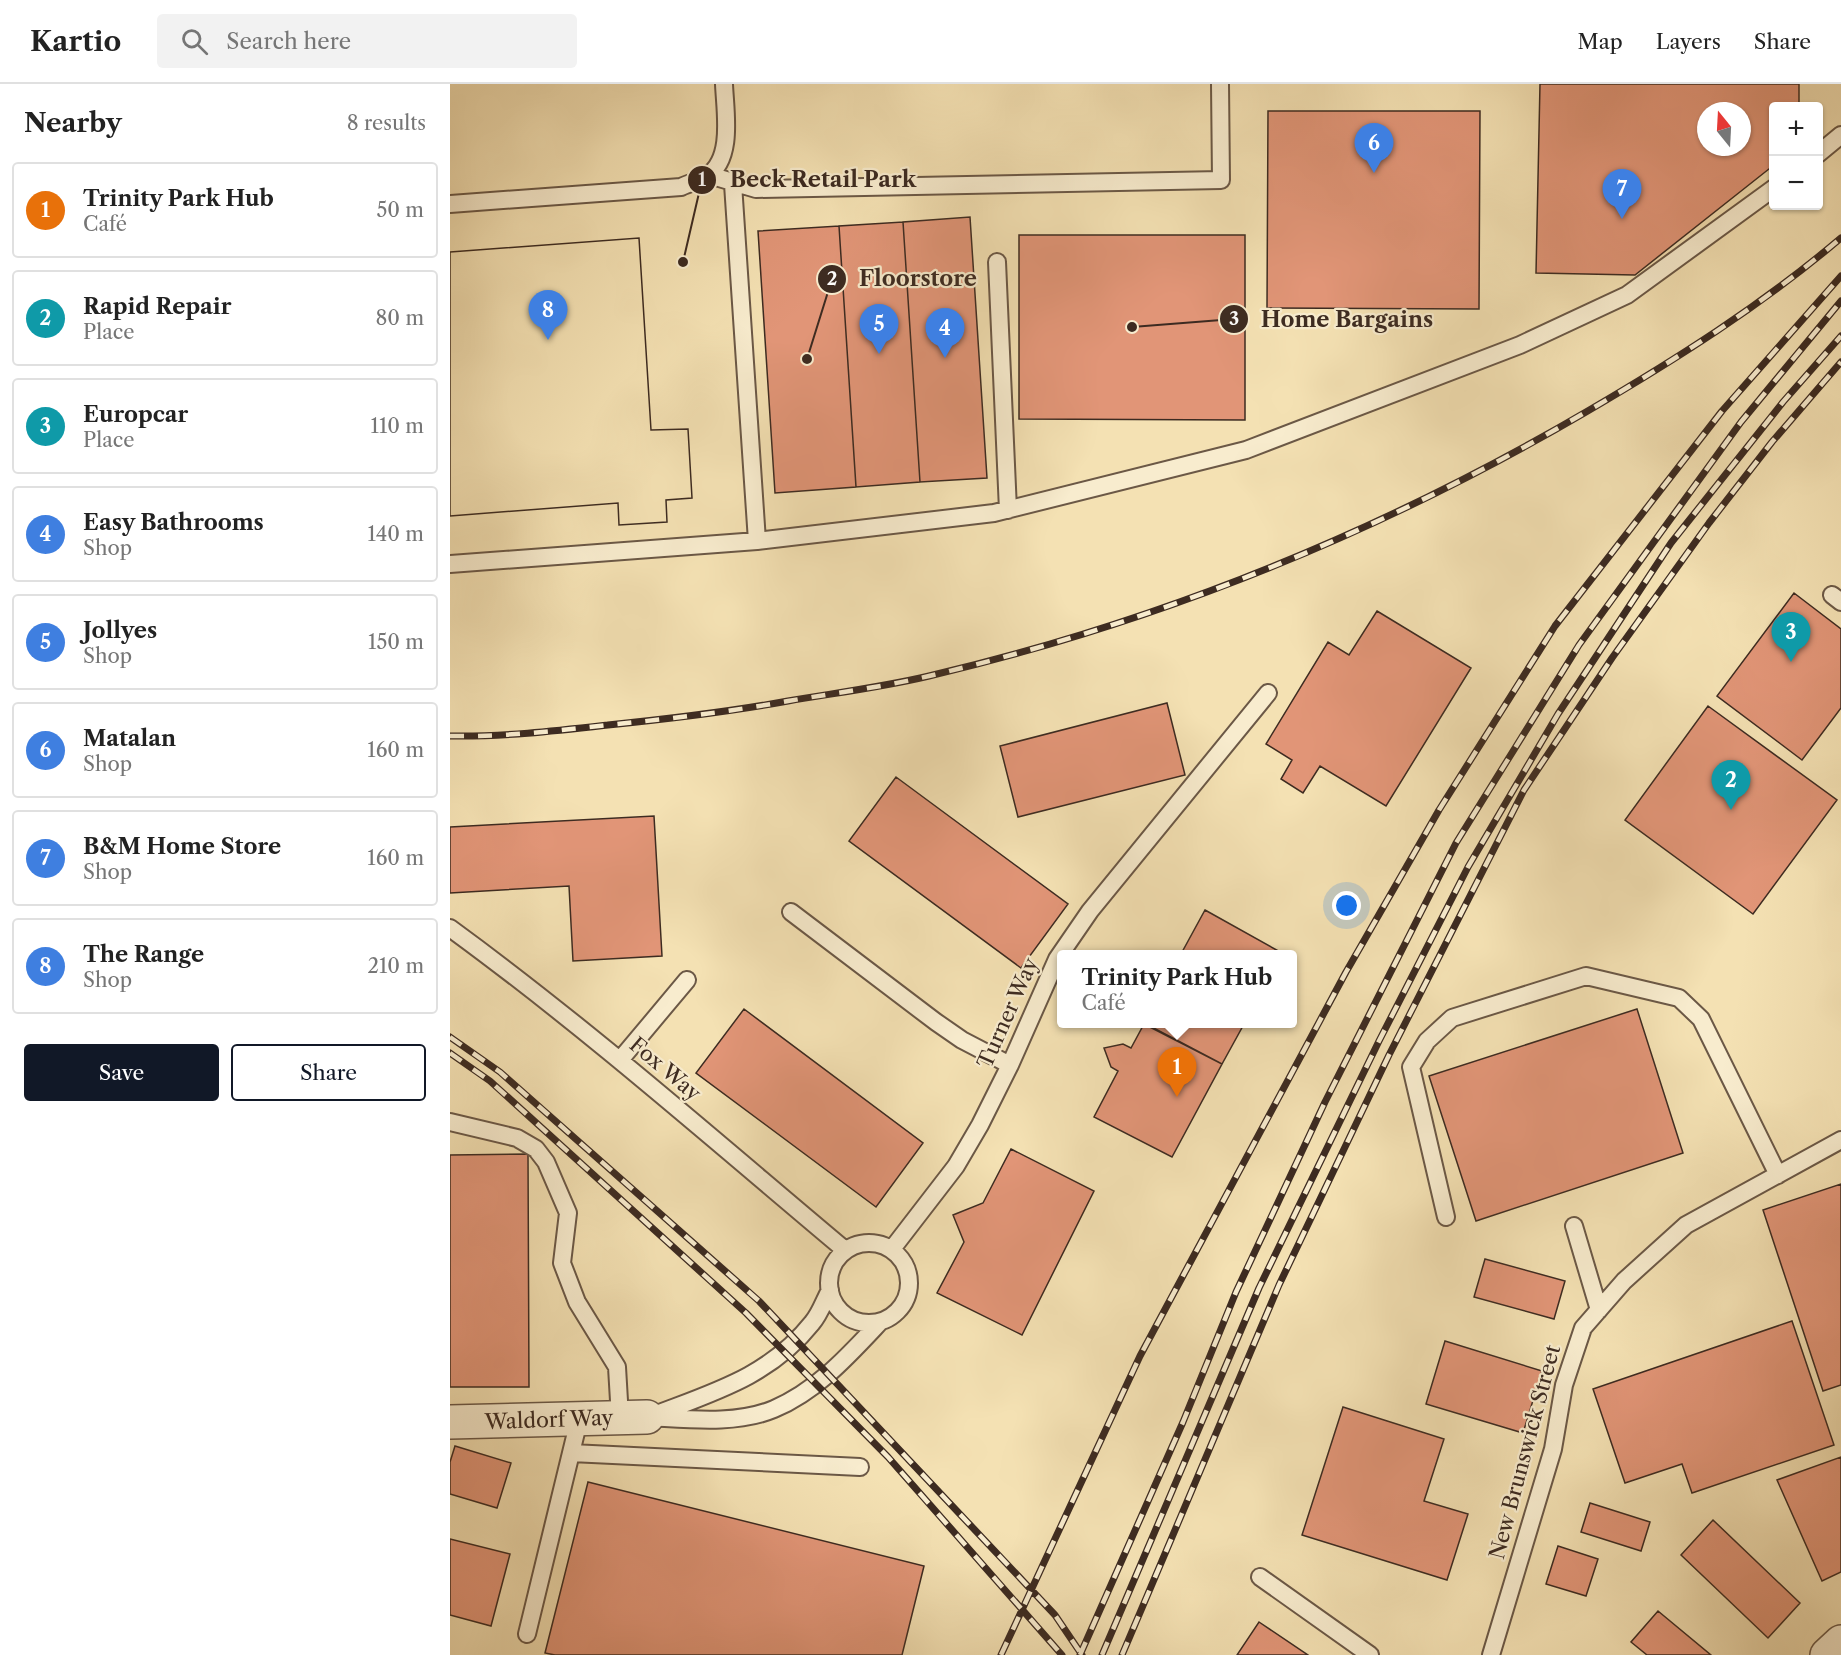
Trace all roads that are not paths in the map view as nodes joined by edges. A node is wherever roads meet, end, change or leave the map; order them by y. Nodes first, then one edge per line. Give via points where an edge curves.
1 (724, 84) edge
2 (1220, 84) edge
3 (1841, 135) edge
4 (1823, 150) edge
5 (709, 175) junction
6 (733, 184) junction
7 (1769, 191) edge
8 (450, 204) edge
9 (997, 262) dead end
10 (1008, 510) junction
11 (757, 541) junction
12 (450, 564) edge
13 (1268, 693) dead end
14 (791, 912) dead end
15 (450, 928) edge
16 (1063, 950) edge
17 (1057, 959) edge
18 (687, 980) dead end
19 (620, 1060) junction
20 (1010, 1065) junction
21 (450, 1122) edge
22 (1841, 1140) edge
23 (1778, 1174) junction
24 (1446, 1217) dead end
25 (1574, 1226) dead end
26 (892, 1249) junction
27 (845, 1250) junction
28 (830, 1290) junction
29 (1599, 1310) junction
30 (880, 1322) junction
31 (634, 1418) junction
32 (579, 1420) junction
33 (450, 1422) edge
34 (571, 1453) junction
35 (860, 1467) dead end
36 (1260, 1577) dead end
37 (527, 1634) dead end
38 (1841, 1642) edge
39 (1370, 1655) edge
40 (1491, 1655) edge
41 (1827, 1655) edge

1 - 5 lane via 723,156
2 - 6 lane via 1221,180 756,189
3 - 4 lane
5 - 6 lane
5 - 8 lane via 681,187
6 - 11 lane
7 - 10 lane via 1627,295 1521,345 1246,450
9 - 10 lane
10 - 11 lane
11 - 12 lane
13 - 16 lane, Turner Way via 1090,911
14 - 20 lane via 945,1028
15 - 19 lane, Fox Way
17 - 20 lane, Turner Way
18 - 19 lane
19 - 27 lane, Fox Way
20 - 26 lane, Turner Way via 956,1166
21 - 31 lane via 517,1138 536,1149 546,1162 568,1214 562,1263 577,1302 617,1367
22 - 23 lane, New Brunswick Street
23 - 24 lane via 1701,1019 1679,998 1586,976 1452,1018 1427,1041 1411,1067
23 - 29 lane, New Brunswick Street via 1686,1225 1624,1281
25 - 29 lane
26 - 27 lane via 868,1242
26 - 30 lane via 908,1269 908,1296 892,1317
27 - 28 lane via 832,1268
28 - 30 lane via 838,1308 854,1320
28 - 31 lane, Waldorf Way via 814,1322 764,1368 732,1387
29 - 40 lane, New Brunswick Street via 1583,1328 1564,1385 1553,1449
30 - 31 lane, Waldorf Way via 807,1391 774,1409 721,1419
31 - 32 street, Waldorf Way
32 - 33 street, Waldorf Way
32 - 34 lane
34 - 35 lane
34 - 37 lane
36 - 39 lane
38 - 41 street

